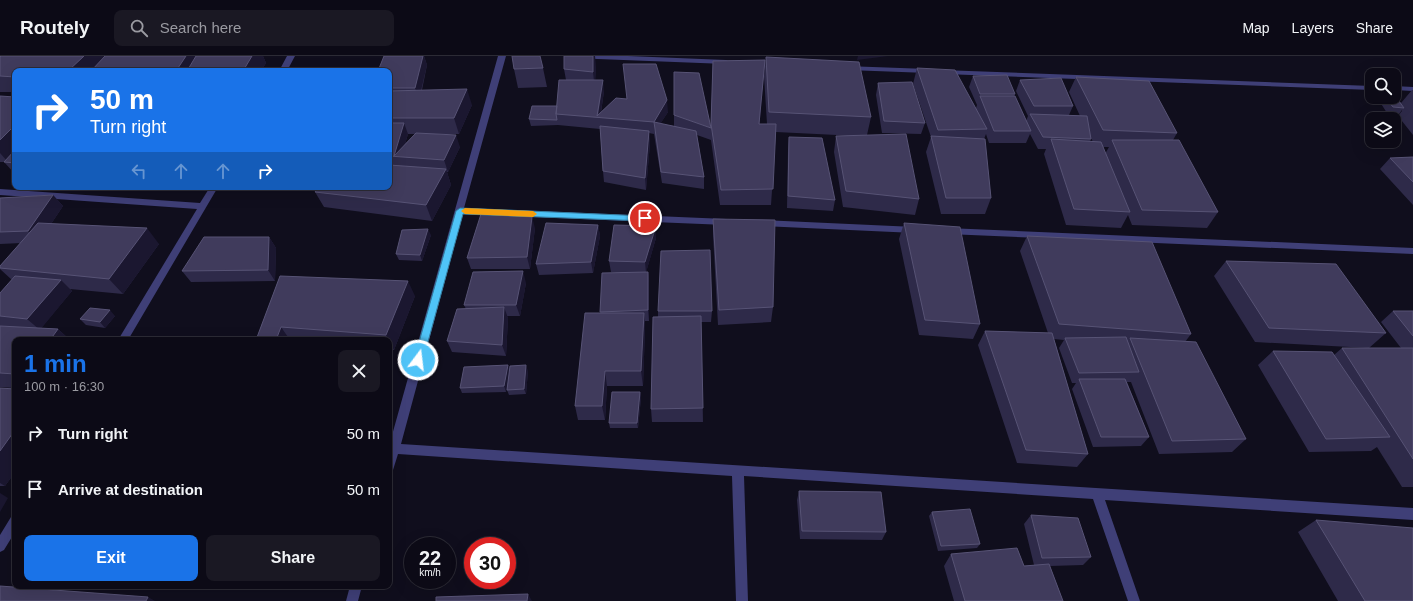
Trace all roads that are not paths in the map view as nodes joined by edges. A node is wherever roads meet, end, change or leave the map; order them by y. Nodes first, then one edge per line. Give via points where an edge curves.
1 (292, 56) edge
2 (502, 56) edge
3 (572, 56) edge
4 (738, 63) edge
5 (840, 67) edge
6 (285, 68) edge
7 (1365, 88) edge
8 (1401, 88) edge
9 (1413, 89) edge
10 (212, 190) edge
11 (0, 192) edge
12 (203, 206) junction
13 (460, 211) junction
14 (733, 222) edge
15 (749, 223) edge
16 (925, 230) edge
17 (941, 231) edge
18 (1413, 251) edge
19 (125, 337) edge
20 (394, 449) junction
21 (392, 456) edge
22 (738, 471) junction
23 (1097, 494) junction
24 (1413, 514) edge
25 (12, 526) edge
26 (0, 546) edge
27 (355, 589) edge
28 (352, 601) edge
29 (742, 601) edge
30 (1134, 601) edge

1 - 6 street
2 - 13 street
3 - 4 street
5 - 7 street
8 - 9 street
10 - 12 street
11 - 12 street
12 - 19 street
13 - 14 street
13 - 20 street
15 - 16 street
17 - 18 street
20 - 21 street
20 - 22 street
22 - 23 street
22 - 29 street
23 - 24 street
23 - 30 street
25 - 26 street
27 - 28 street

